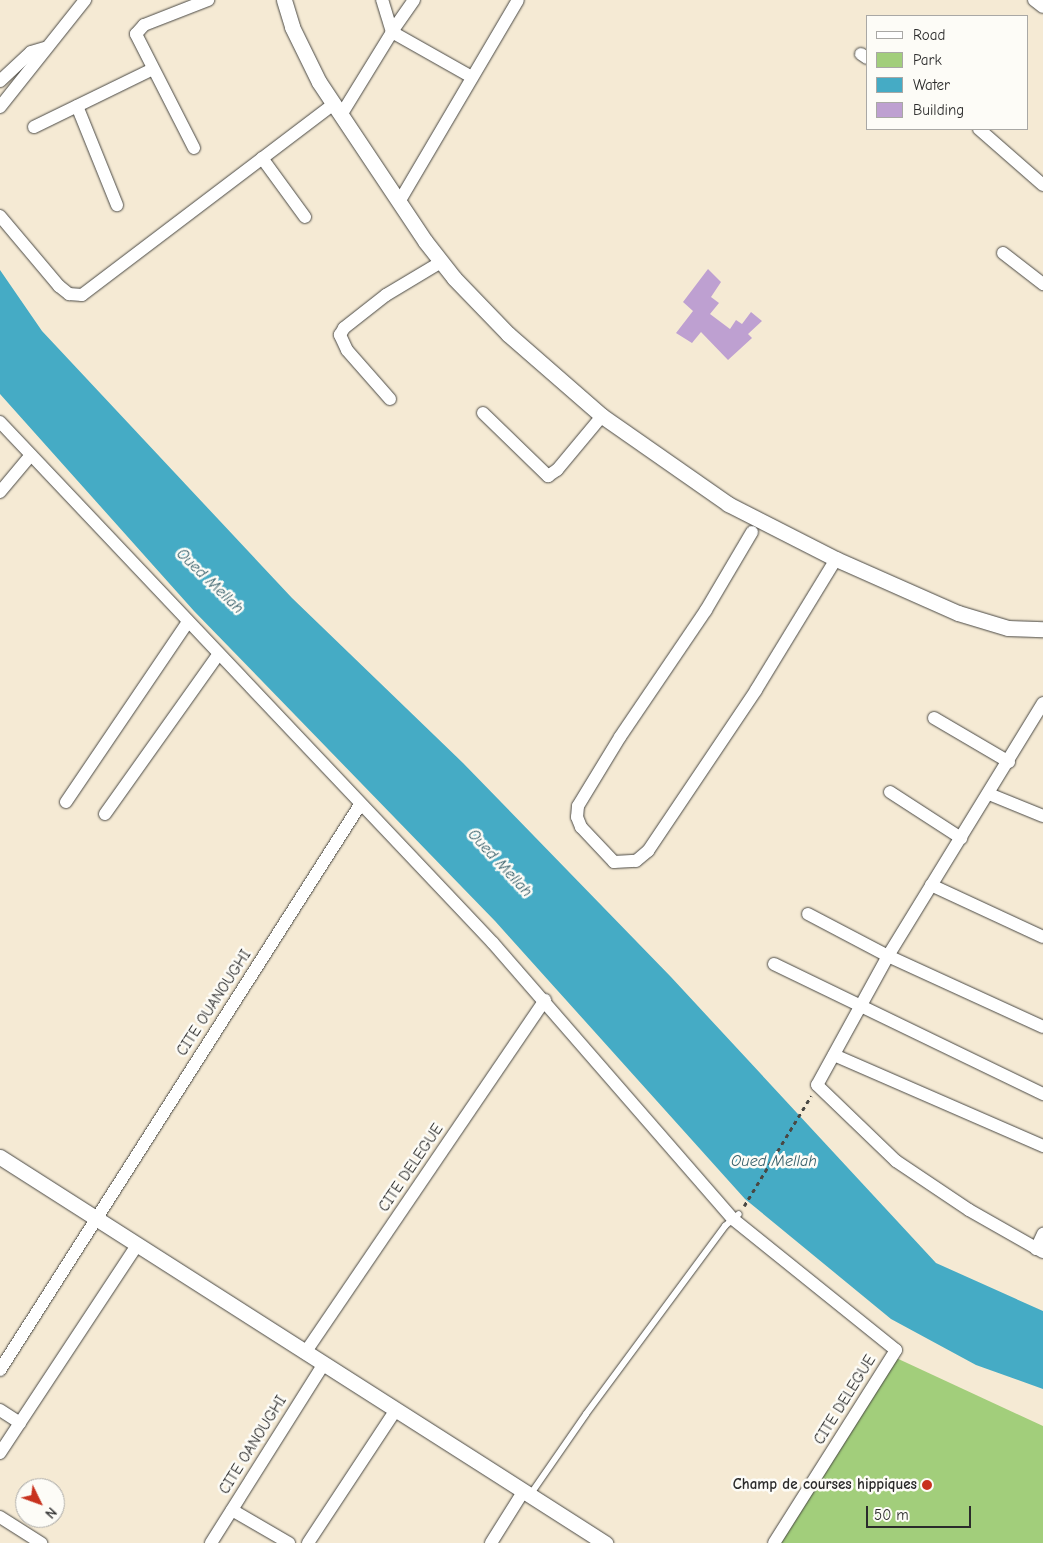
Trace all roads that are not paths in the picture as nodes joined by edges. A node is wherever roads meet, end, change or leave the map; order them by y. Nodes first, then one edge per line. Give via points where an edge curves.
1 (85, 0) edge
2 (208, 0) edge
3 (284, 0) edge
4 (382, 0) edge
5 (414, 0) edge
6 (518, 0) edge
7 (1034, 0) edge
8 (1043, 7) edge
9 (392, 32) junction
10 (45, 48) junction
11 (154, 69) junction
12 (472, 77) junction
13 (0, 82) edge
14 (77, 106) junction
15 (0, 107) edge
16 (338, 110) junction
17 (34, 127) dead end
18 (980, 130) edge
19 (194, 148) dead end
20 (262, 158) junction
21 (1043, 185) edge
22 (399, 202) junction
23 (117, 204) dead end
24 (0, 216) edge
25 (305, 218) dead end
26 (1003, 253) dead end
27 (441, 262) junction
28 (1043, 284) edge
29 (390, 399) dead end
30 (482, 413) dead end
31 (602, 416) junction
32 (0, 422) edge
33 (31, 455) junction
34 (0, 492) edge
35 (752, 532) dead end
36 (836, 558) junction
37 (187, 622) junction
38 (1043, 629) edge
39 (218, 655) junction
40 (1043, 703) edge
41 (934, 718) dead end
42 (1037, 727) edge
43 (1009, 762) junction
44 (890, 792) dead end
45 (989, 794) junction
46 (66, 802) dead end
47 (360, 805) junction
48 (106, 814) dead end
49 (1043, 816) edge
50 (961, 838) junction
51 (931, 885) junction
52 (808, 914) dead end
53 (1043, 937) edge
54 (888, 956) junction
55 (774, 964) dead end
56 (545, 1000) junction
57 (859, 1006) junction
58 (1043, 1027) edge
59 (834, 1055) junction
60 (1043, 1094) edge
61 (1043, 1146) edge
62 (0, 1157) edge
63 (736, 1216) junction
64 (95, 1218) junction
65 (1043, 1234) edge
66 (137, 1245) junction
67 (1040, 1251) edge
68 (305, 1353) junction
69 (324, 1365) junction
70 (0, 1370) edge
71 (0, 1410) edge
72 (396, 1411) junction
73 (20, 1423) junction
74 (0, 1452) edge
75 (526, 1494) junction
76 (232, 1510) junction
77 (0, 1517) edge
78 (41, 1543) edge
79 (211, 1543) edge
80 (289, 1543) edge
81 (308, 1543) edge
82 (491, 1543) edge
83 (605, 1543) edge
84 (774, 1543) edge

1 - 10 street
2 - 11 street via 138,30 138,38
3 - 16 street via 302,50
4 - 9 street
5 - 9 street
6 - 12 street
7 - 8 street
9 - 12 street
9 - 16 street
10 - 13 street via 31,52
10 - 15 street via 32,70
11 - 14 street
11 - 19 street
12 - 22 street
14 - 17 street
14 - 23 street
16 - 20 street
16 - 22 street
18 - 21 street
20 - 24 street via 82,294 69,294 58,286
20 - 25 street
22 - 27 street
26 - 28 street
27 - 29 street via 386,294 344,328 340,335 347,350
27 - 31 street via 508,334
30 - 31 street via 548,476 557,470
31 - 36 street via 728,504
32 - 33 street
33 - 34 street
33 - 37 street
35 - 36 street via 706,610 578,806 577,817 581,827 614,862 636,861 648,851 756,690
36 - 38 street via 958,613 1008,628
37 - 39 street
37 - 46 street
39 - 47 street
39 - 48 street
40 - 42 street
41 - 43 street
42 - 43 street
43 - 45 street
44 - 50 street
45 - 49 street
45 - 50 street
47 - 56 street
47 - 64 street, CITE OUANOUGHI
50 - 51 street
51 - 53 street
51 - 54 street
52 - 54 street
54 - 57 street
54 - 58 street
55 - 57 street
56 - 63 street
56 - 68 street, CITE DELEGUE
57 - 59 street
57 - 60 street
59 - 61 street
59 - 67 street via 816,1088 896,1161 969,1210
62 - 64 street
63 - 75 lane
63 - 84 street, CITE DELEGUE via 896,1350
64 - 66 street
64 - 70 street, CITE OUANOUGHI
65 - 67 street
66 - 68 street
66 - 73 street
68 - 69 street
69 - 72 street
69 - 76 street, CITE OANOUGHI
71 - 73 street
72 - 75 street
72 - 81 street
73 - 74 street
75 - 82 street
75 - 83 street
76 - 79 street, CITE OANOUGHI
76 - 80 street
77 - 78 street

